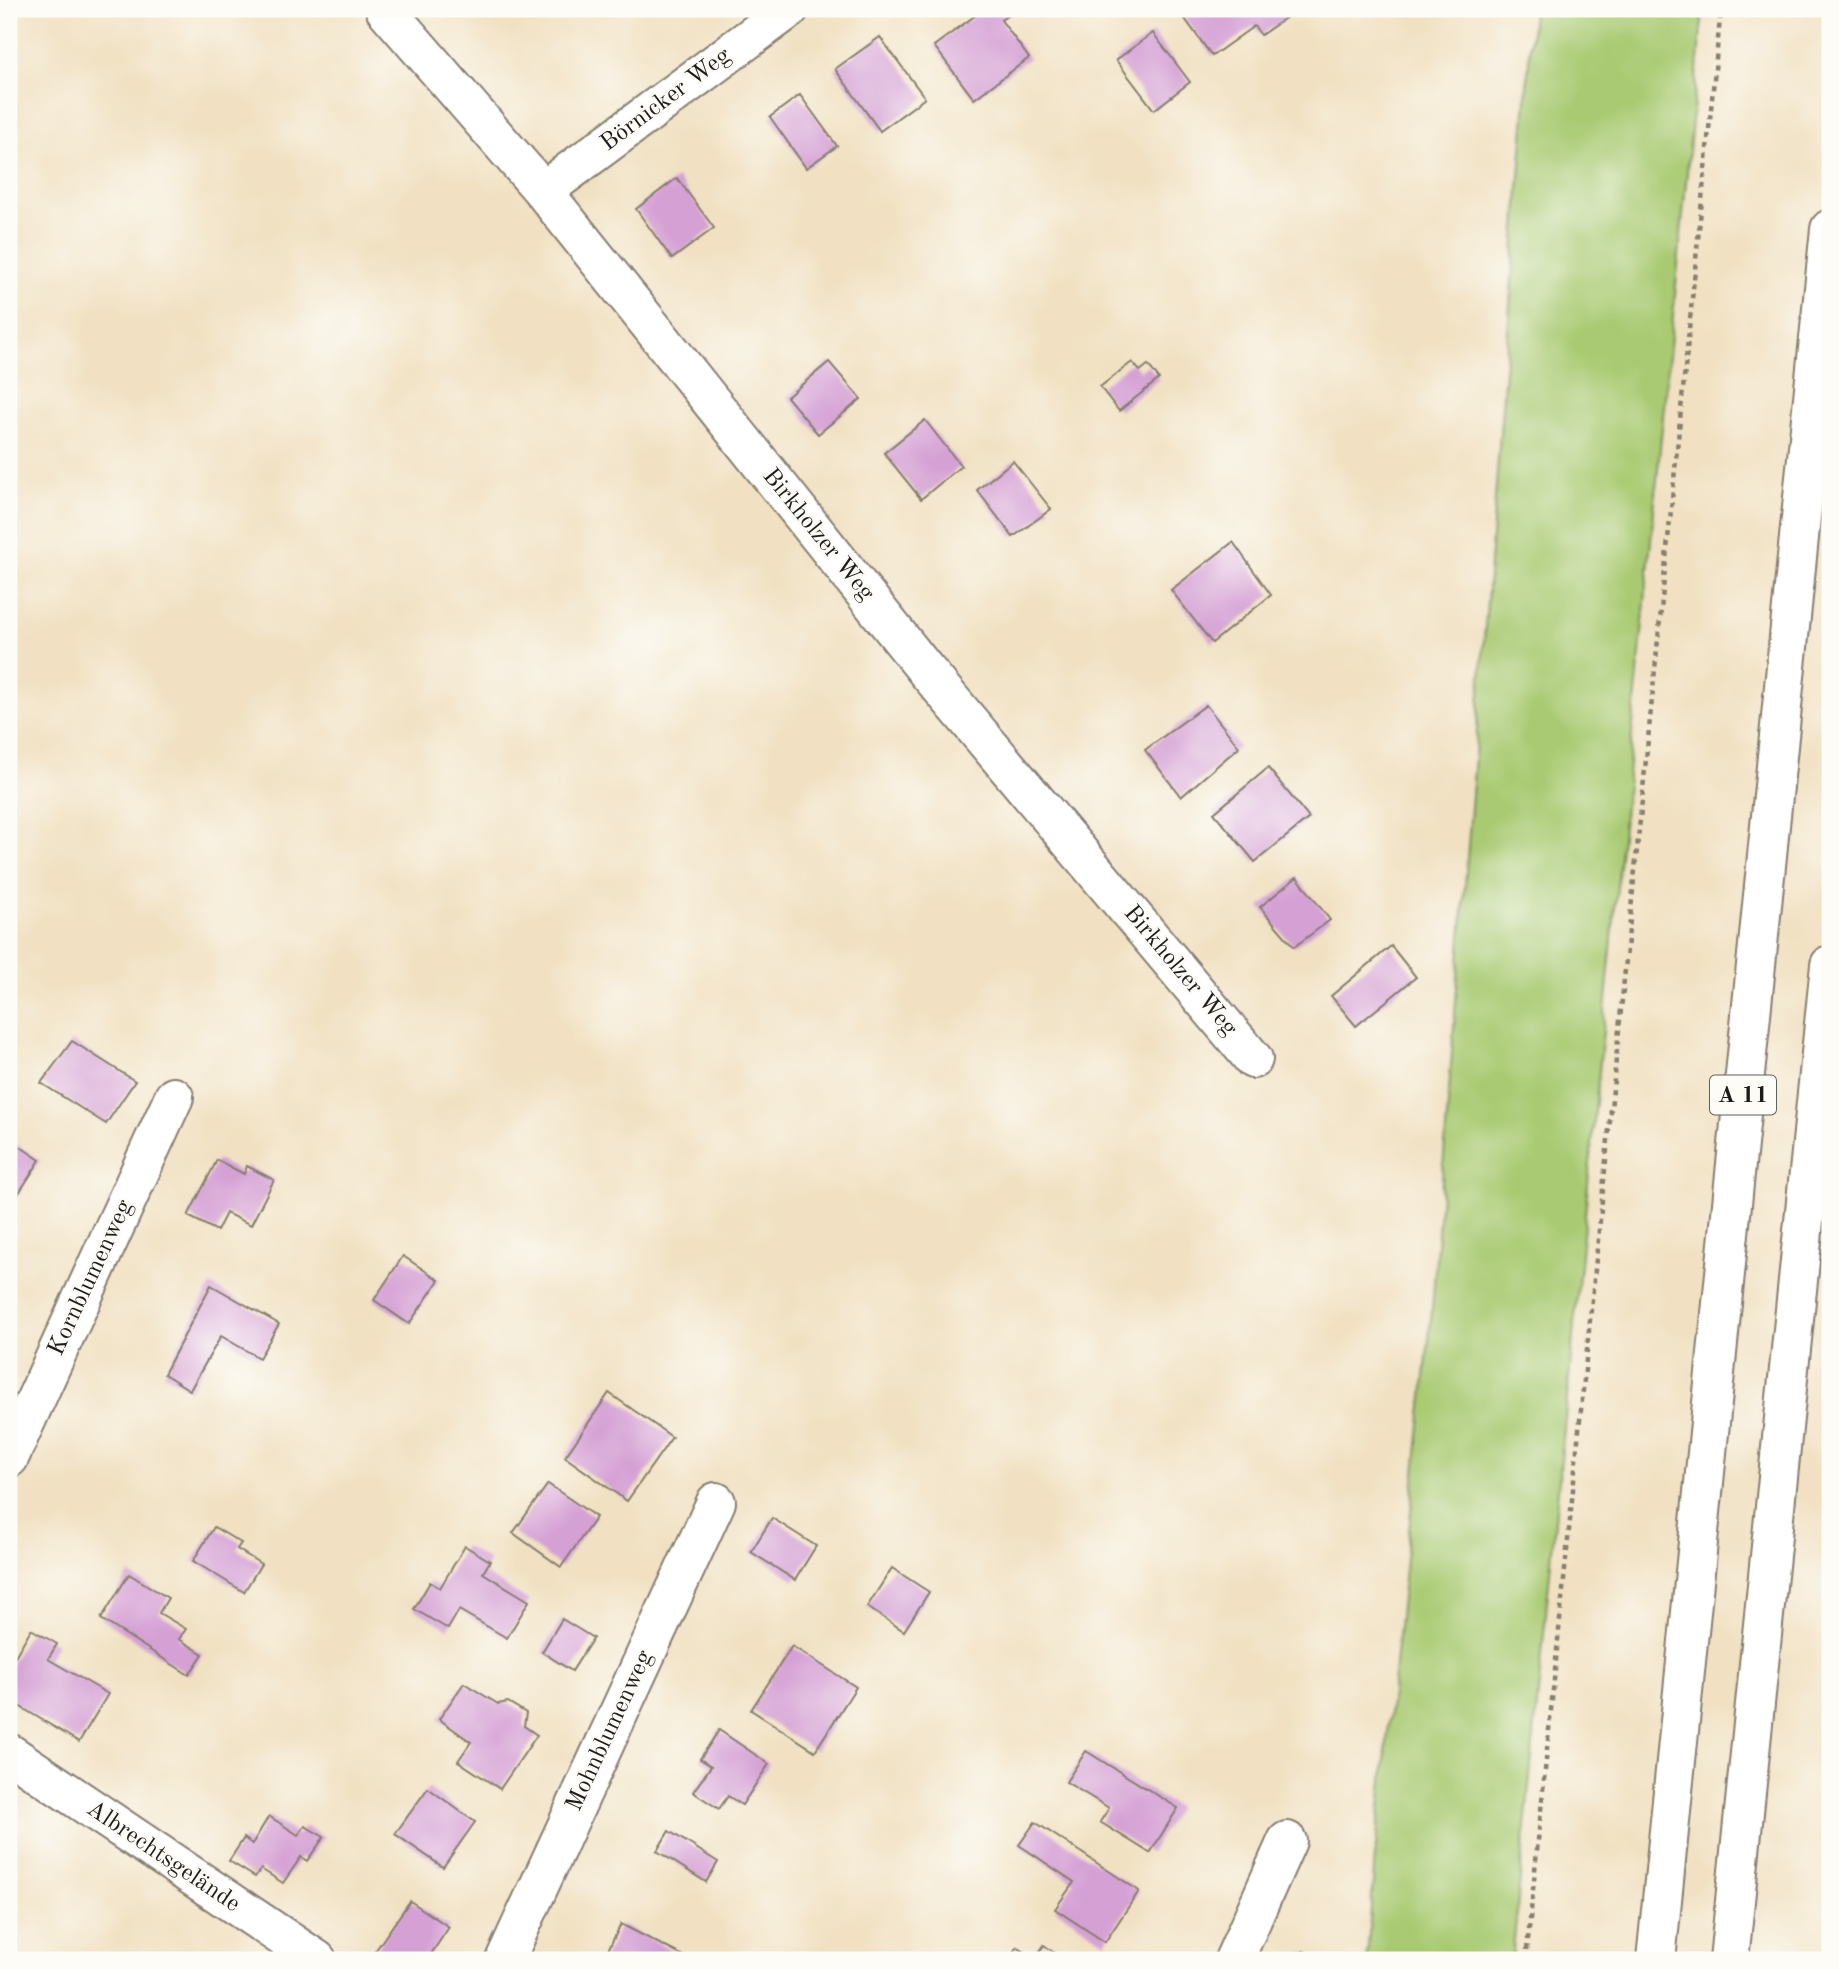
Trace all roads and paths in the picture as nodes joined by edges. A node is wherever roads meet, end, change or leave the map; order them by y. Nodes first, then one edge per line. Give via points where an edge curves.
1 (16, 9) edge
2 (385, 9) edge
3 (789, 9) edge
4 (1721, 9) edge
5 (9, 25) edge
6 (543, 191) junction
7 (1830, 229) edge
8 (1830, 965) edge
9 (1254, 1059) dead end
10 (174, 1097) dead end
11 (9, 1458) edge
12 (716, 1502) dead end
13 (9, 1753) edge
14 (1287, 1841) dead end
15 (317, 1960) edge
16 (505, 1960) edge
17 (1234, 1960) edge
18 (1526, 1960) edge
19 (1656, 1960) edge
20 (1729, 1960) edge

1 - 5 path
2 - 6 main road, Birkholzer Weg
3 - 6 main road, Börnicker Weg
4 - 18 path
6 - 9 main road, Birkholzer Weg via 925,669
7 - 19 main road, A 11
8 - 20 main road
10 - 11 main road, Kornblumenweg
12 - 16 main road, Mohnblumenweg
13 - 15 main road, Albrechtsgelände
14 - 17 main road

